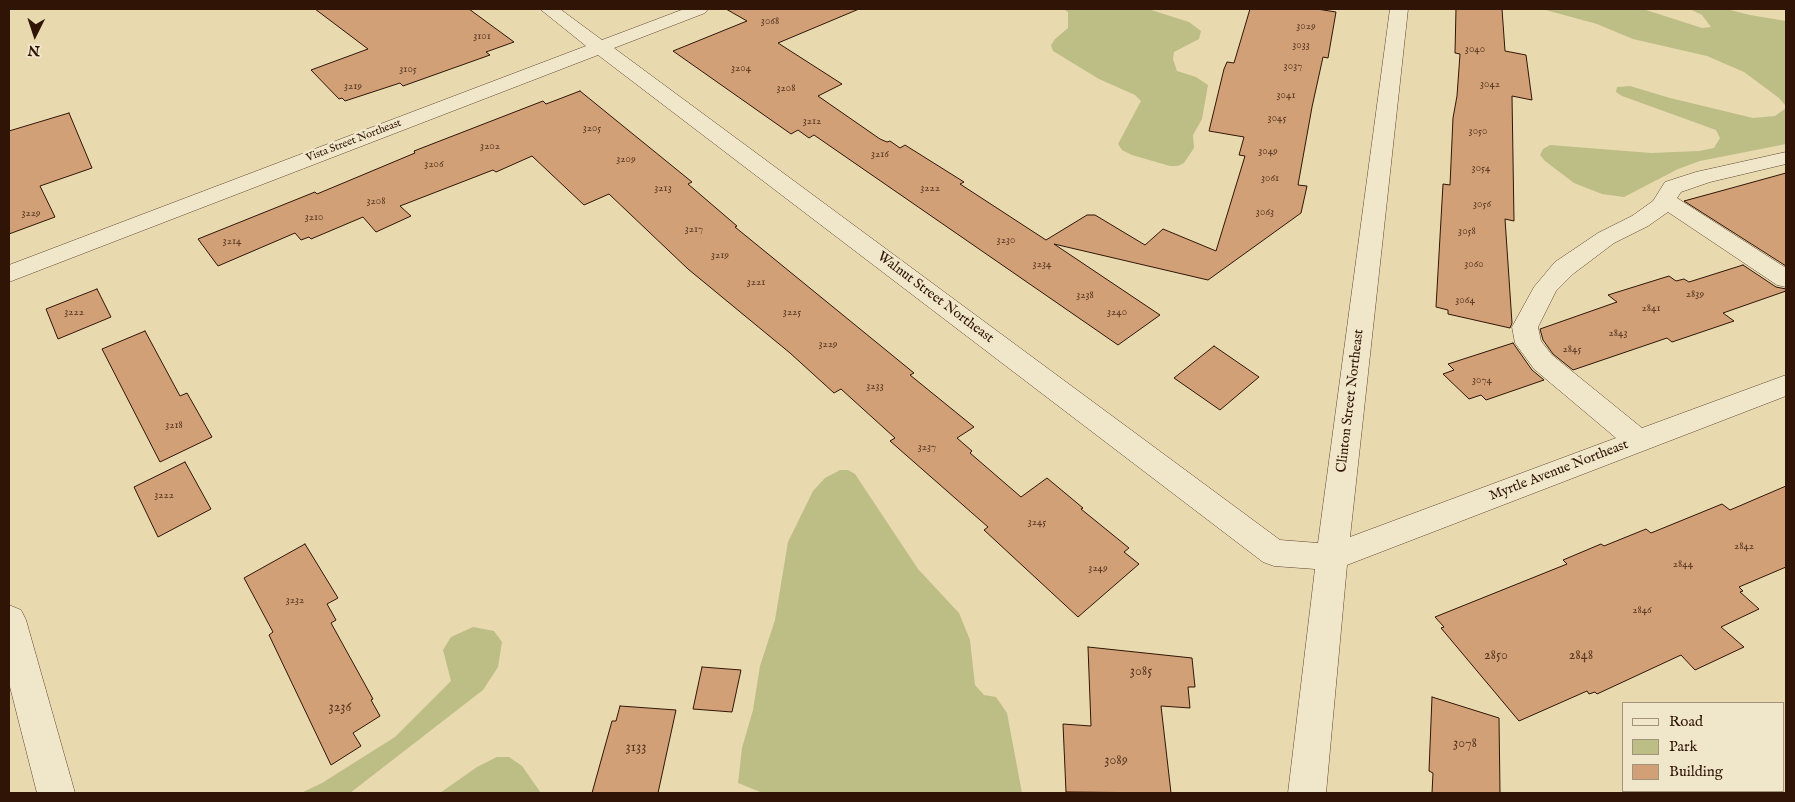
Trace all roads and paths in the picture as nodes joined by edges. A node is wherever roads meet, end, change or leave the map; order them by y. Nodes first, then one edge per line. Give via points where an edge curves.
1 (549, 9) edge
2 (698, 9) edge
3 (1399, 9) edge
4 (601, 46) junction
5 (1786, 158) edge
6 (1665, 200) junction
7 (9, 274) edge
8 (1786, 278) edge
9 (1786, 385) edge
10 (1639, 441) junction
11 (1332, 557) junction
12 (9, 620) edge
13 (56, 793) edge
14 (1307, 793) edge

1 - 4 street, Walnut Street Northeast
2 - 4 street, Vista Street Northeast
3 - 11 street, Clinton Street Northeast
4 - 7 street, Vista Street Northeast
4 - 11 street, Walnut Street Northeast via 1274,553
5 - 6 street via 1704,177 1673,188
6 - 8 street
6 - 10 street via 1640,221 1606,238 1564,268 1546,287 1525,327 1528,343 1544,362
9 - 10 street, Myrtle Avenue Northeast
10 - 11 street, Myrtle Avenue Northeast
11 - 14 street, Clinton Street Northeast
12 - 13 street

